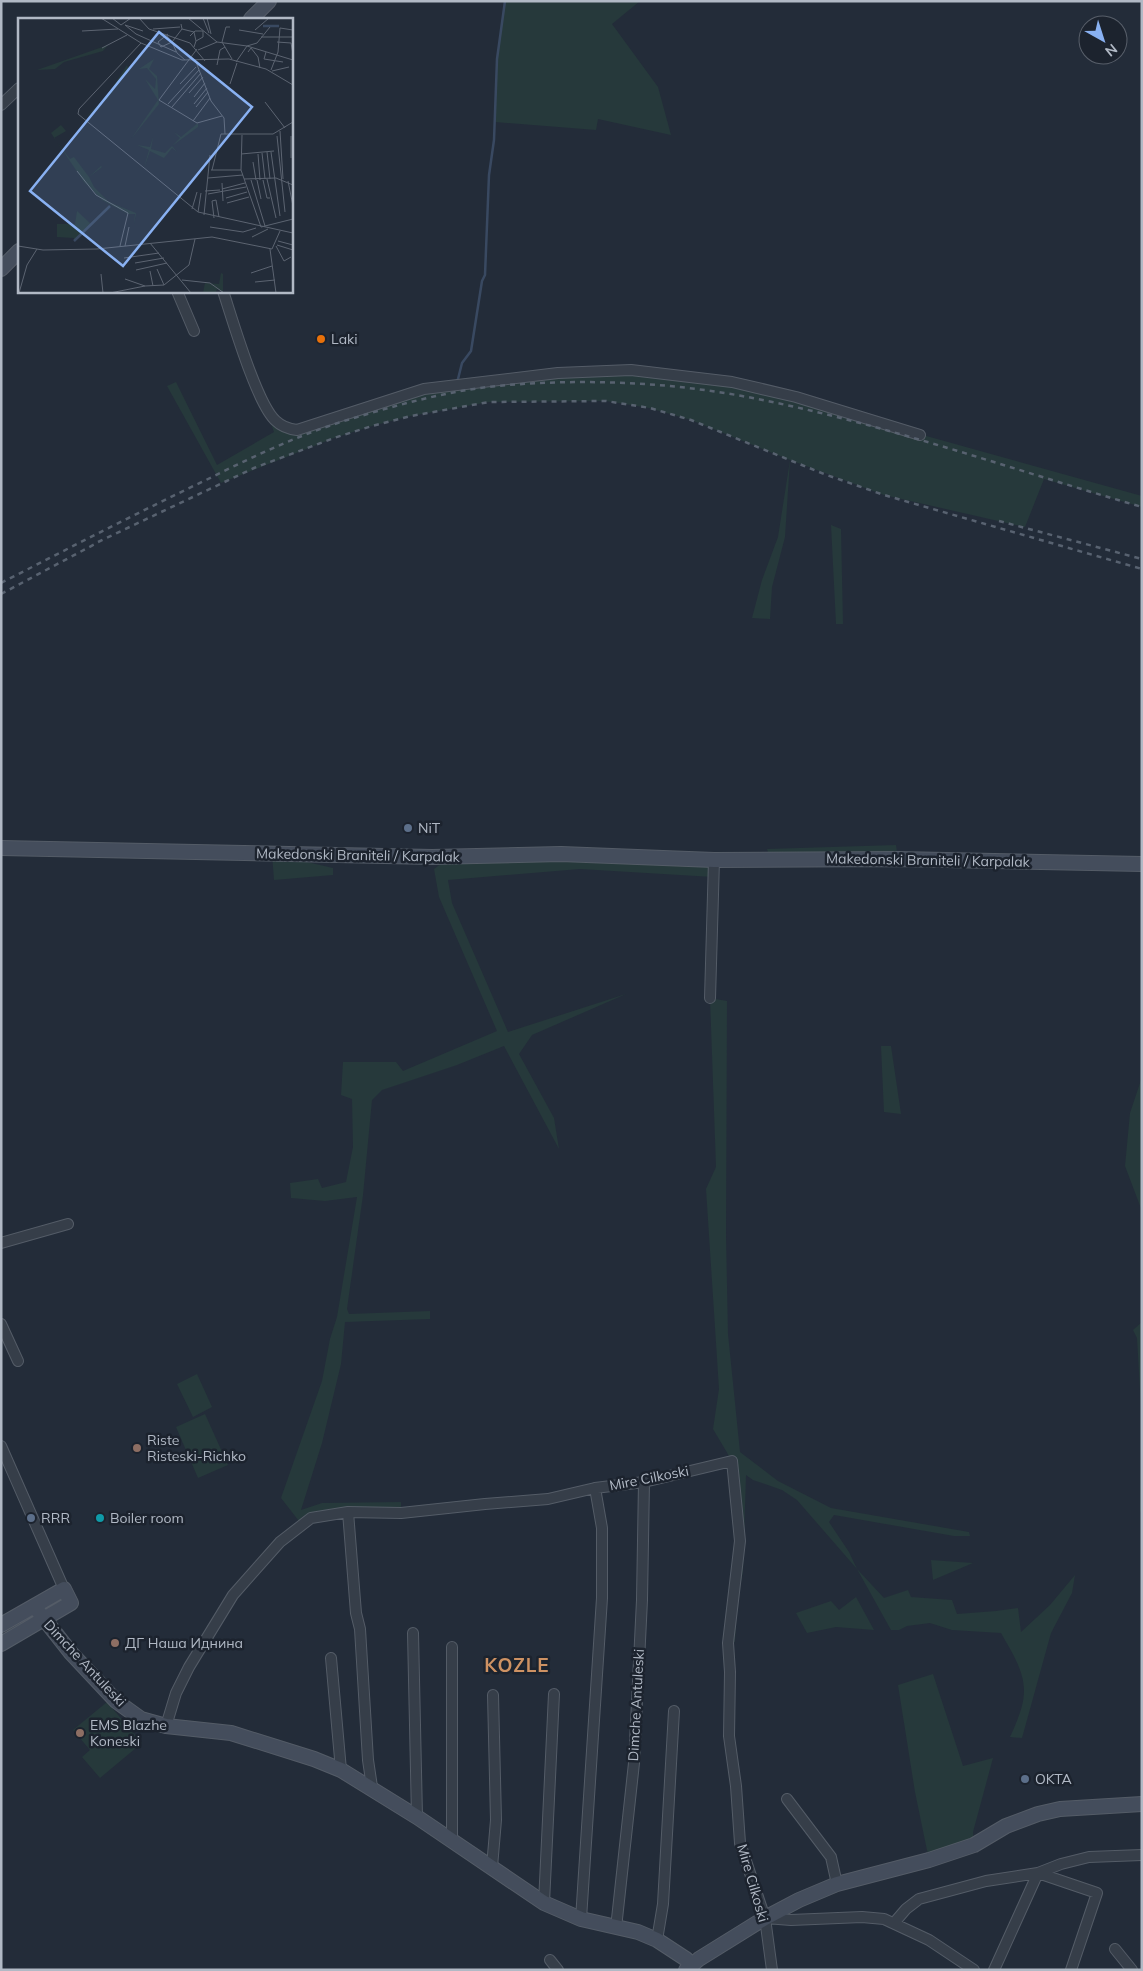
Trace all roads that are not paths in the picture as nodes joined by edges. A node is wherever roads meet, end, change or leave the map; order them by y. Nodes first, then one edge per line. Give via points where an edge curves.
1 (269, 1) edge
2 (251, 18) edge
3 (18, 89) edge
4 (1, 105) edge
5 (18, 252) edge
6 (1, 269) edge
7 (177, 292) edge
8 (224, 292) edge
9 (194, 330) dead end
10 (920, 435) dead end
11 (1, 848) edge
12 (714, 860) junction
13 (1142, 864) edge
14 (710, 998) dead end
15 (68, 1224) dead end
16 (1, 1243) edge
17 (1, 1324) edge
18 (18, 1361) dead end
19 (1, 1446) edge
20 (644, 1482) junction
21 (596, 1488) junction
22 (348, 1512) junction
23 (64, 1589) junction
24 (34, 1606) junction
25 (43, 1620) junction
26 (1, 1625) edge
27 (412, 1633) dead end
28 (1, 1644) edge
29 (452, 1647) dead end
30 (331, 1658) dead end
31 (554, 1694) dead end
32 (493, 1695) dead end
33 (674, 1711) dead end
34 (166, 1726) junction
35 (341, 1770) junction
36 (372, 1787) junction
37 (788, 1799) dead end
38 (1142, 1804) edge
39 (417, 1817) junction
40 (452, 1840) junction
41 (1142, 1855) edge
42 (492, 1867) junction
43 (1038, 1873) junction
44 (837, 1884) junction
45 (544, 1903) junction
46 (765, 1918) junction
47 (580, 1919) junction
48 (894, 1923) junction
49 (616, 1928) junction
50 (657, 1940) junction
51 (1115, 1949) dead end
52 (550, 1960) dead end
53 (689, 1968) edge
54 (558, 1970) edge
55 (772, 1970) edge
56 (974, 1970) edge
57 (994, 1970) edge
58 (1071, 1970) edge
59 (1132, 1970) edge

1 - 2 street
3 - 4 street
5 - 6 street
7 - 9 street
8 - 10 street via 266,407 275,421 287,428 297,430 424,389 558,373 631,370 732,382 796,397
11 - 12 street, Makedonski Braniteli / Karpalak via 432,857 561,854
12 - 13 street, Makedonski Braniteli / Karpalak via 914,859
12 - 14 street
15 - 16 street
17 - 18 street
19 - 23 street
20 - 21 street, Mire Cilkoski
20 - 46 street, Mire Cilkoski via 732,1461 740,1541 728,1643 728,1736 740,1843
20 - 49 street, Dimche Antuleski via 634,1763
21 - 22 street, Mire Cilkoski via 548,1500 401,1513
21 - 47 street via 602,1528 602,1598
22 - 34 street, Mire Cilkoski via 311,1518 280,1542 255,1569 233,1595 189,1668 176,1693
22 - 36 street
23 - 24 street
23 - 25 street via 71,1603
24 - 25 street, Dimche Antuleski
24 - 26 street
25 - 28 street
25 - 34 street, Dimche Antuleski via 116,1702 141,1719
27 - 39 street
29 - 40 street
30 - 35 street
31 - 45 street
32 - 42 street via 496,1820
33 - 50 street
34 - 35 street, Dimche Antuleski via 232,1734
35 - 36 street, Dimche Antuleski
36 - 39 street, Dimche Antuleski
37 - 44 street via 831,1858
38 - 44 street via 1038,1814 1006,1826 974,1845
39 - 40 street, Dimche Antuleski
40 - 42 street, Dimche Antuleski
41 - 43 street via 1089,1857
42 - 45 street, Dimche Antuleski
43 - 48 street via 986,1881 918,1899
43 - 57 street
43 - 58 street via 1097,1892
44 - 46 street
45 - 47 street, Dimche Antuleski
46 - 48 street via 862,1917
46 - 53 street
46 - 55 street, Mire Cilkoski
47 - 49 street, Dimche Antuleski
48 - 56 street via 929,1940
49 - 50 street, Dimche Antuleski
50 - 53 street, Dimche Antuleski via 686,1959
51 - 59 street
52 - 54 street

